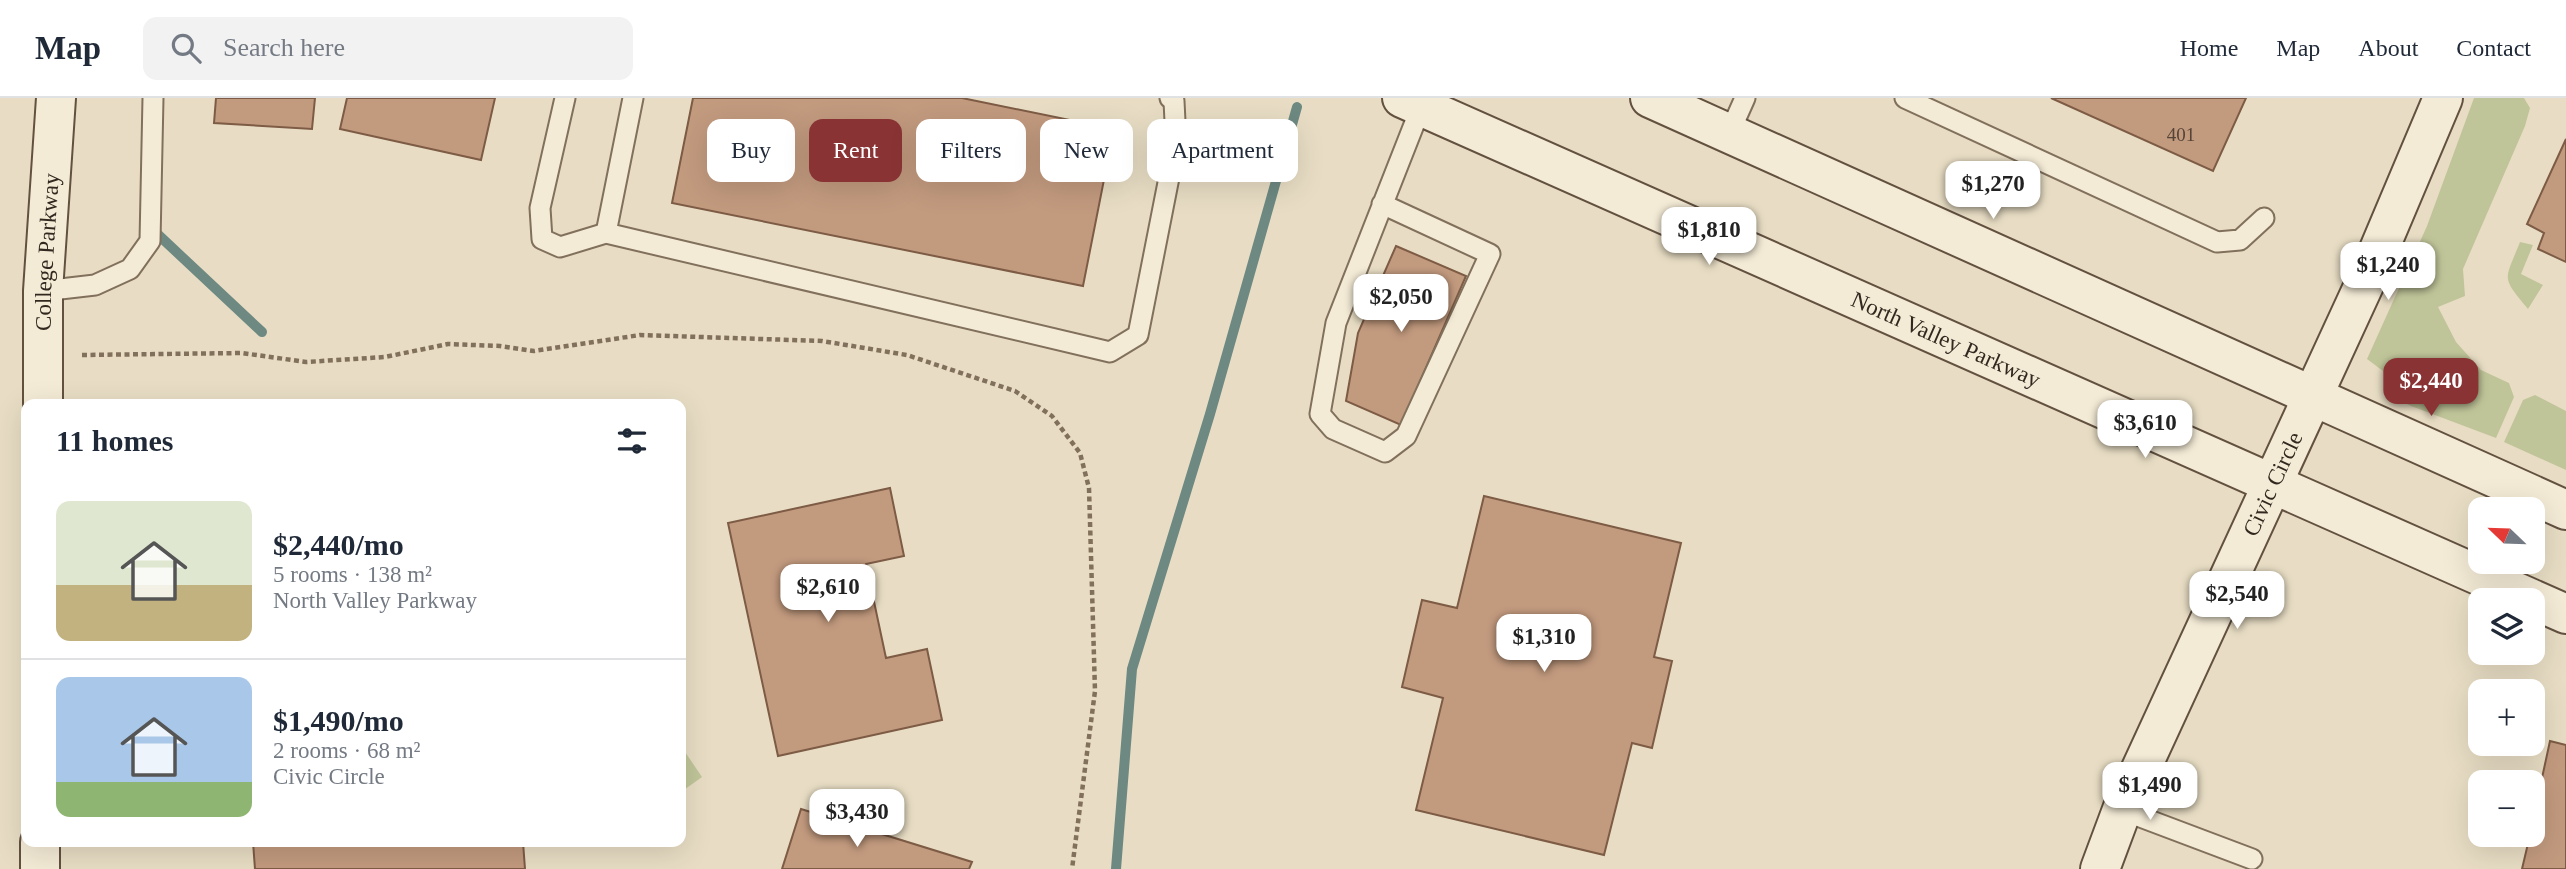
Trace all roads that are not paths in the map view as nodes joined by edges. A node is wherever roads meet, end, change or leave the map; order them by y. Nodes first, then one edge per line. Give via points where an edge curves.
1 (56, 98) edge
2 (153, 98) edge
3 (565, 98) edge
4 (633, 98) edge
5 (1170, 98) edge
6 (1650, 98) edge
7 (1745, 98) edge
8 (1905, 98) edge
9 (2443, 98) edge
10 (1411, 102) edge
11 (1729, 134) junction
12 (1382, 204) junction
13 (2264, 218) dead end
14 (606, 233) junction
15 (43, 291) junction
16 (2312, 397) junction
17 (43, 399) edge
18 (2272, 484) junction
19 (2566, 510) edge
20 (2566, 614) edge
21 (2122, 810) junction
22 (40, 847) edge
23 (2252, 859) dead end
24 (40, 869) edge
25 (2100, 869) edge

1 - 15 main road, College Parkway
2 - 15 lane via 150,242 130,269 95,285
3 - 14 lane via 540,208 542,239 560,247
4 - 14 lane
5 - 14 lane via 1174,101 1176,142 1138,335 1110,352
6 - 11 main road
7 - 11 lane
8 - 13 lane via 2217,242 2240,240
9 - 16 main road, Civic Circle
10 - 12 lane
10 - 18 main road, North Valley Parkway
11 - 16 main road
12 - 12 lane via 1336,323 1320,414 1333,429 1385,452 1406,436 1490,254
15 - 17 main road, College Parkway
16 - 18 main road, Civic Circle
16 - 19 main road
18 - 20 main road, North Valley Parkway
18 - 21 main road, Civic Circle
21 - 23 lane
21 - 25 main road, Civic Circle
22 - 24 main road

